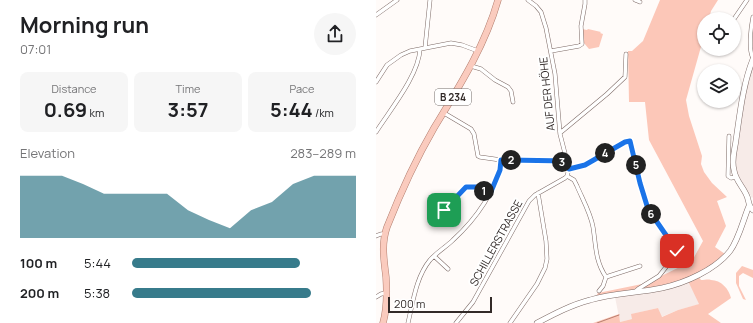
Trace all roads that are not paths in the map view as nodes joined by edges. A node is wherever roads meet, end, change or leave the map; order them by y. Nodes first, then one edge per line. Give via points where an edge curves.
1 (397, 0) edge
2 (430, 0) edge
3 (498, 0) edge
4 (528, 0) edge
5 (585, 0) edge
6 (635, 0) edge
7 (747, 0) edge
8 (640, 2) dead end
9 (739, 12) edge
10 (376, 15) edge
11 (753, 17) edge
12 (425, 48) junction
13 (420, 49) junction
14 (478, 51) junction
15 (551, 51) junction
16 (626, 54) dead end
17 (753, 58) edge
18 (471, 66) junction
19 (376, 82) edge
20 (513, 102) dead end
21 (444, 113) junction
22 (376, 132) edge
23 (560, 133) junction
24 (729, 136) dead end
25 (501, 160) junction
26 (567, 161) junction
27 (569, 169) junction
28 (567, 176) junction
29 (736, 177) junction
30 (490, 194) junction
31 (538, 194) junction
32 (751, 208) edge
33 (444, 210) dead end
34 (385, 234) junction
35 (376, 236) edge
36 (434, 256) junction
37 (640, 266) dead end
38 (448, 268) dead end
39 (606, 277) junction
40 (599, 291) dead end
41 (636, 292) junction
42 (386, 293) junction
43 (376, 297) edge
44 (382, 323) edge
45 (408, 323) edge
46 (456, 323) edge
47 (510, 323) edge
48 (537, 323) edge

1 - 10 street
2 - 12 street
3 - 14 main road, B 234
4 - 15 street, AUF DER HÖHE via 543,15
5 - 15 street via 581,26 582,44
6 - 8 street
7 - 9 street
11 - 17 street via 750,53
12 - 13 street
12 - 14 street via 451,43
13 - 19 street via 410,51 387,65
13 - 22 street via 413,74
14 - 18 main road, B 234
15 - 23 street, AUF DER HÖHE via 556,74
16 - 23 street via 625,77
17 - 29 street via 740,112 734,155
18 - 20 street via 481,69 508,87
18 - 21 main road, B 234
21 - 25 street via 471,129 478,157
21 - 34 main road, B 234 via 411,173
23 - 26 street, AUF DER HÖHE
24 - 29 street via 728,176
25 - 26 street
25 - 30 street via 500,170
26 - 27 street, AUF DER HÖHE
27 - 28 street
27 - 41 street via 585,165 630,141 648,209 677,253 659,276
28 - 31 street, SCHILLERSTRASSE
28 - 39 street via 574,180 593,225 596,257
29 - 32 street via 747,195
30 - 33 street via 477,187 466,187
30 - 36 street via 461,232
31 - 46 street, SCHILLERSTRASSE via 526,205 473,302
31 - 47 street via 546,240 545,268
32 - 41 street via 735,244 721,260 707,270 675,284
34 - 35 street
34 - 42 main road, B 234 via 383,249
36 - 38 street
36 - 45 street via 420,279
37 - 39 street
39 - 40 street
41 - 48 street via 590,299
42 - 43 street
42 - 44 main road, B 234

